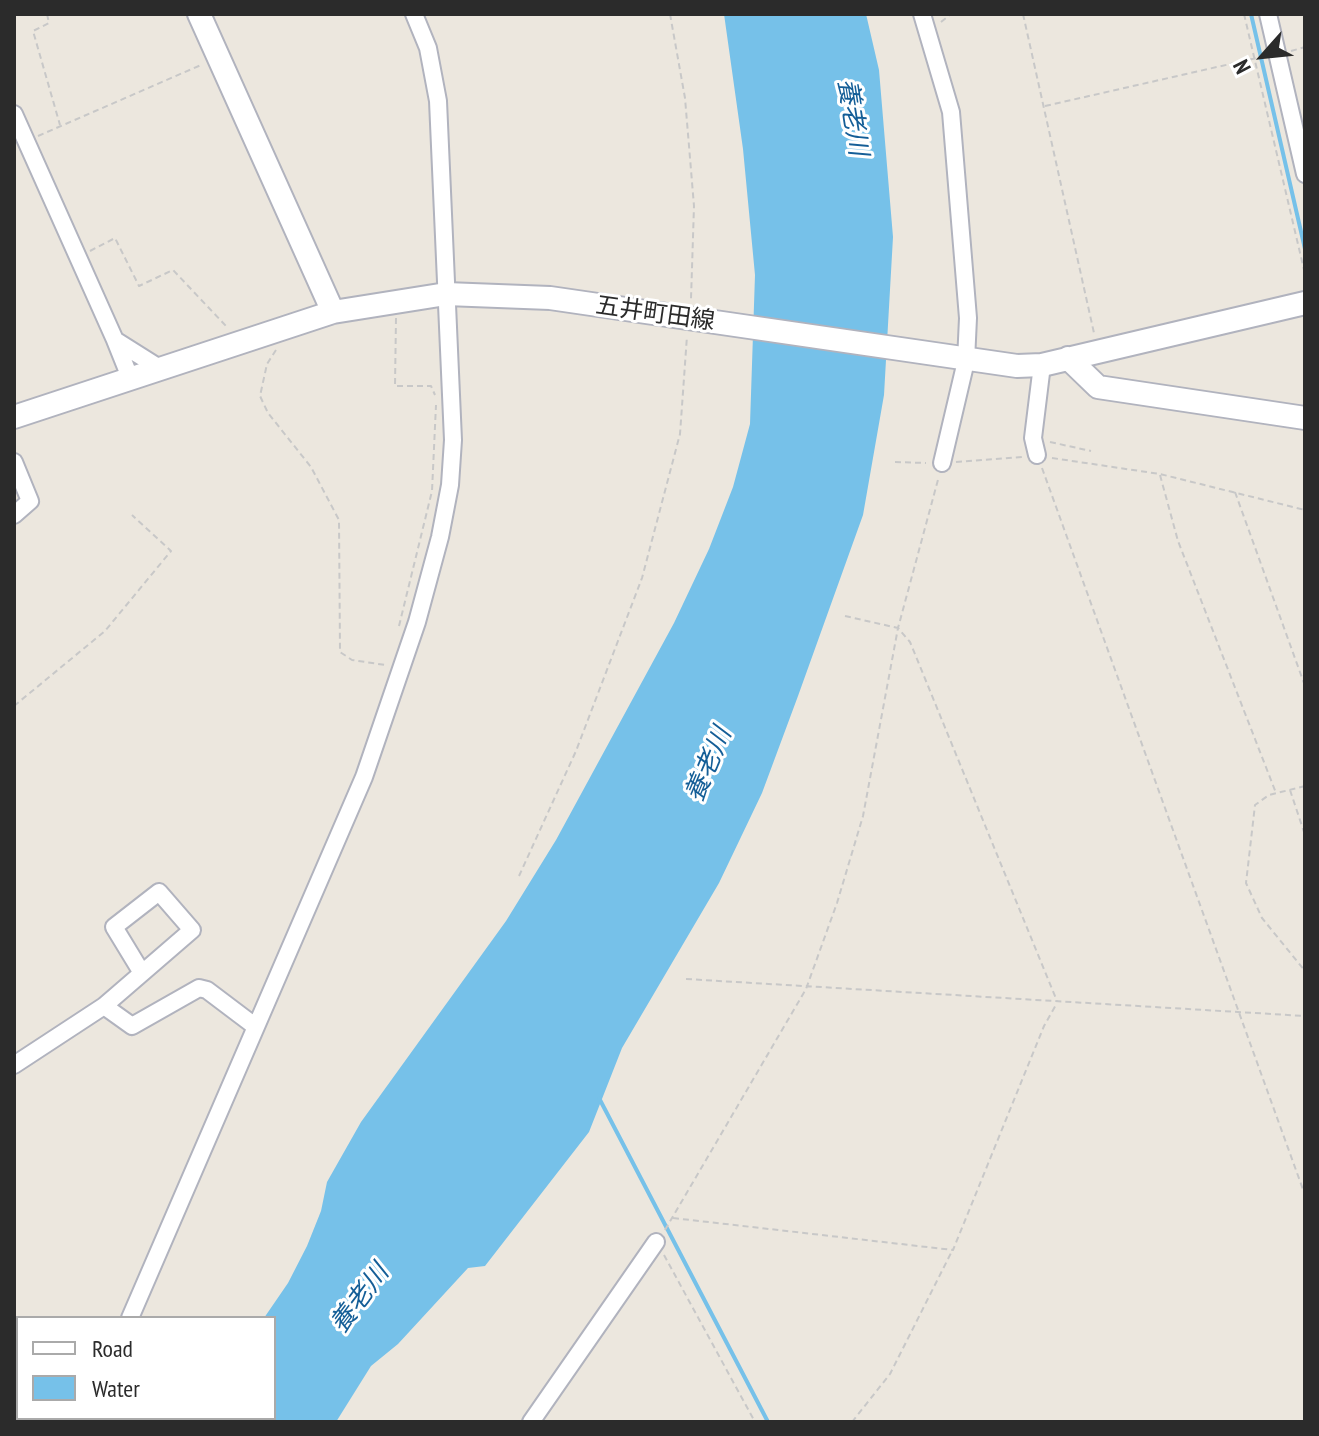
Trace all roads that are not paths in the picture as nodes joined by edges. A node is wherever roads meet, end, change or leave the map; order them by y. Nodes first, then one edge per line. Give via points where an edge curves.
1 (199, 14) edge
2 (414, 14) edge
3 (922, 14) edge
4 (1268, 14) edge
5 (14, 114) edge
6 (1305, 174) edge
7 (446, 294) junction
8 (1305, 303) edge
9 (333, 312) junction
10 (115, 340) junction
11 (1068, 358) junction
12 (966, 361) junction
13 (1042, 365) junction
14 (161, 369) junction
15 (131, 380) junction
16 (14, 417) edge
17 (1305, 418) edge
18 (1037, 455) road end
19 (14, 462) edge
20 (942, 463) road end
21 (14, 515) edge
22 (142, 973) junction
23 (104, 1006) junction
24 (256, 1027) junction
25 (14, 1065) edge
26 (656, 1242) road end
27 (131, 1316) edge
28 (531, 1422) edge

1 - 9 main road
2 - 7 street via 428,48 438,101
3 - 12 street via 951,112 968,318
4 - 6 street
5 - 10 street
7 - 9 main road, 五井町田線
7 - 12 main road, 五井町田線 via 550,298 684,327
7 - 24 street via 453,440 450,485 428,583 364,777
8 - 11 main road, 五井町田線
9 - 14 main road, 五井町田線
10 - 14 street
10 - 15 street
11 - 13 main road, 五井町田線
11 - 17 main road via 1098,387
12 - 13 main road, 五井町田線
12 - 20 street
13 - 18 street via 1033,438
14 - 15 main road, 五井町田線
15 - 16 main road, 五井町田線
19 - 21 street via 30,501
22 - 22 street via 192,930 159,892 114,927
22 - 23 street
23 - 24 street via 132,1026 199,988
23 - 25 street
24 - 27 street
26 - 28 street

